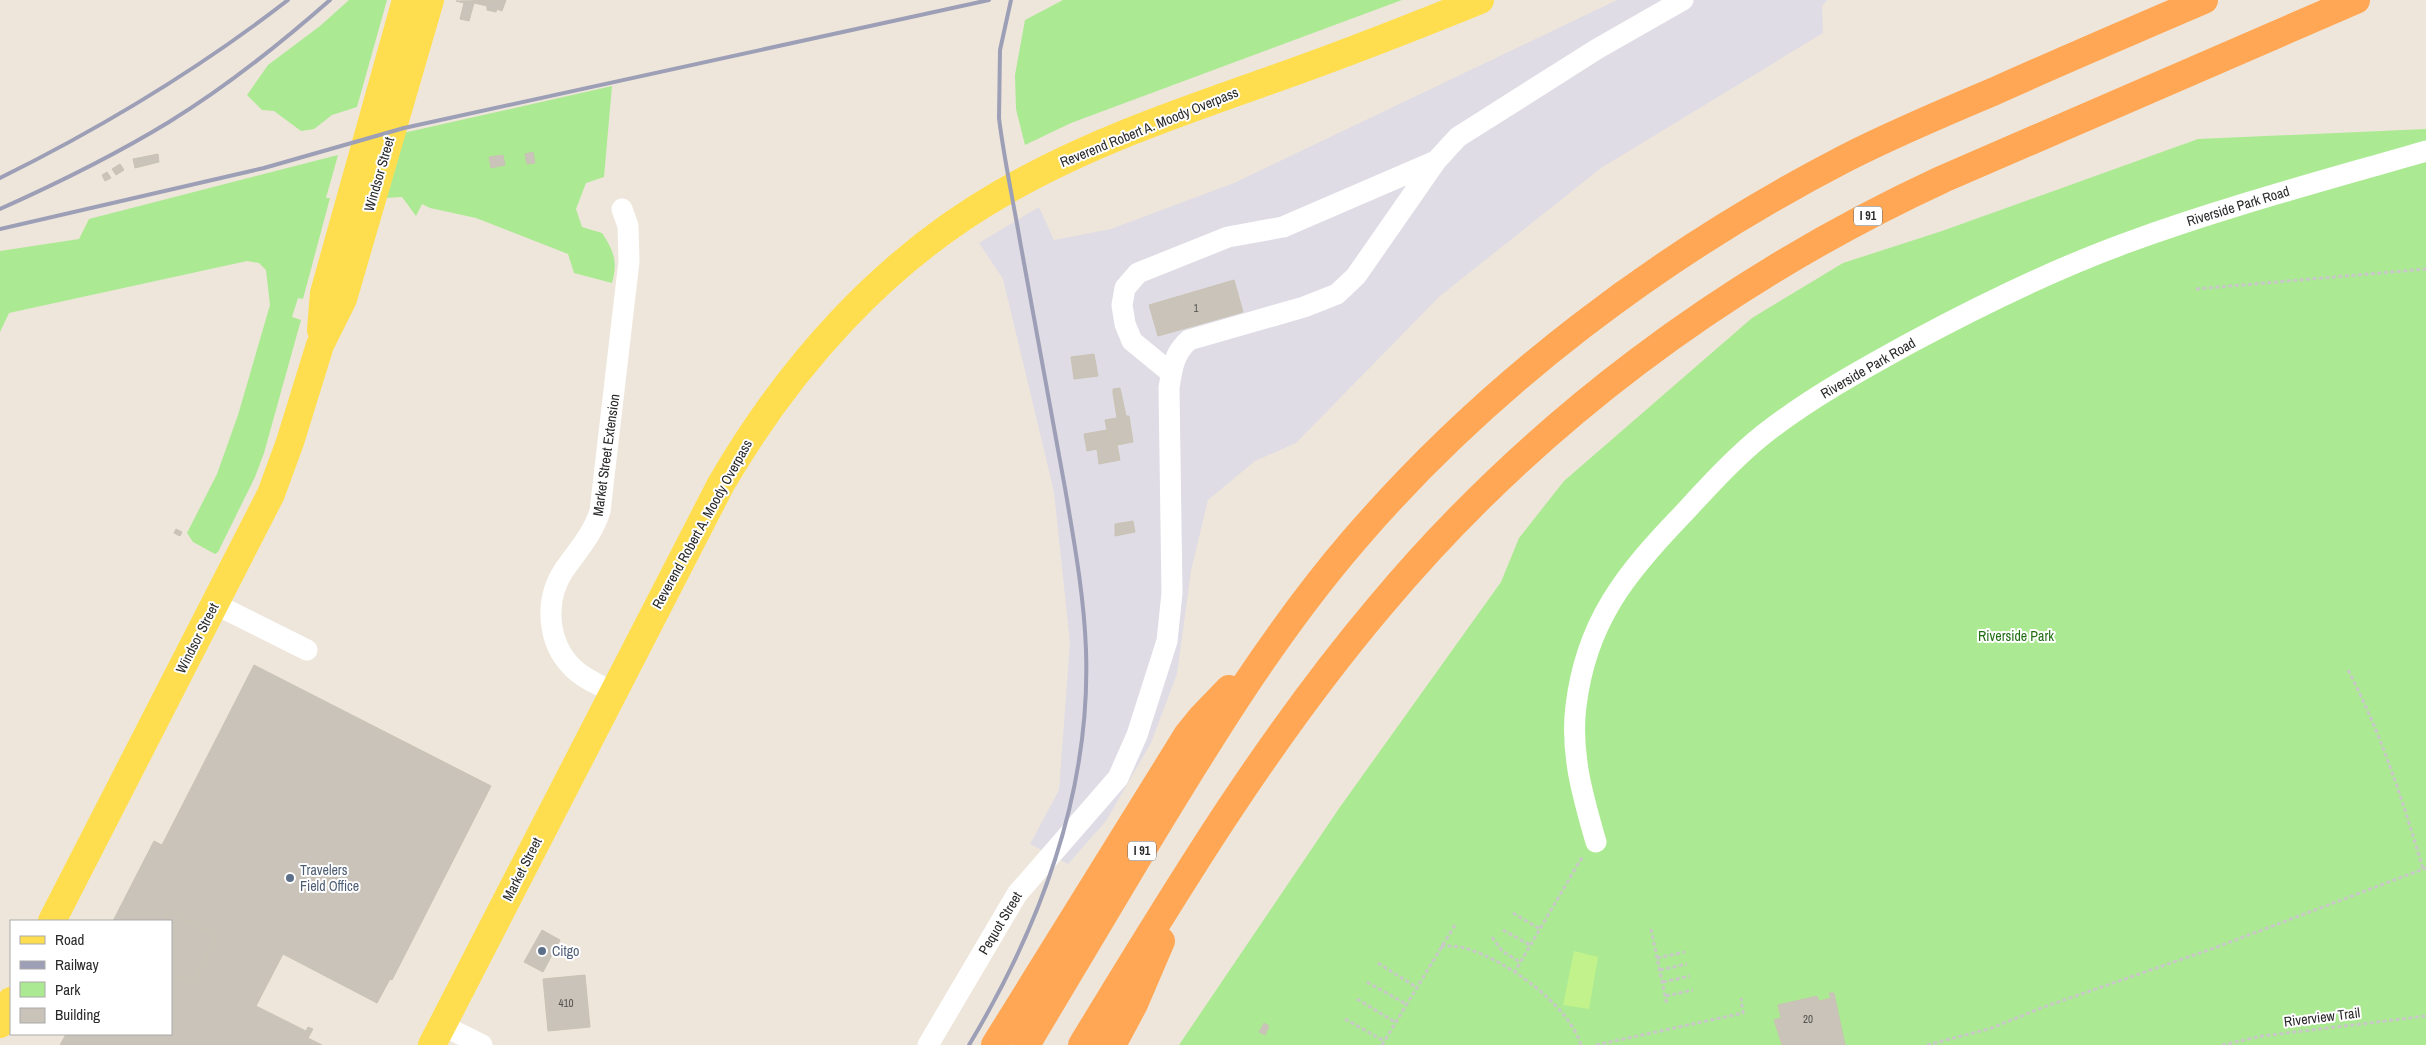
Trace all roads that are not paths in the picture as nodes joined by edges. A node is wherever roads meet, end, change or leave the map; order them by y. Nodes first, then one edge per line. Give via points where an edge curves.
1 (406, 0) edge
2 (430, 0) edge
3 (1480, 0) edge
4 (1683, 0) edge
5 (2204, 0) edge
6 (2356, 0) edge
7 (404, 48) junction
8 (2426, 152) edge
9 (1436, 161) junction
10 (622, 209) dead end
11 (1171, 373) junction
12 (215, 604) junction
13 (307, 650) dead end
14 (1263, 660) junction
15 (612, 692) junction
16 (1593, 849) road end
17 (1176, 892) junction
18 (53, 920) edge
19 (10, 1004) edge
20 (0, 1024) edge
21 (437, 1035) edge
22 (482, 1045) edge
23 (928, 1045) edge
24 (995, 1045) edge
25 (1026, 1045) edge
26 (1082, 1045) edge
27 (1112, 1045) edge

1 - 7 main road, Windsor Street
2 - 7 main road, Windsor Street
3 - 15 main road, Reverend Robert A. Moody Overpass via 1159,120 1068,158 967,214 895,270 814,350 759,422 695,531
4 - 9 street, Pequot Street via 1458,137
5 - 14 highway, I 91 via 1845,159 1747,214 1644,281 1546,355 1407,483 1352,543
6 - 17 highway, I 91 via 1880,209 1754,280 1618,375 1492,486 1380,605 1284,730
7 - 12 main road, Windsor Street via 324,293 320,345 280,472
8 - 16 street, Riverside Park Road via 2174,226 2066,267 1972,311 1882,359 1812,400 1761,437 1651,548 1623,582 1601,617 1580,680 1574,723 1578,776
9 - 11 street, Pequot Street via 1356,276 1337,294 1304,308 1189,340 1179,349
9 - 11 street via 1283,227 1228,237 1138,273 1125,288 1122,304 1125,324 1132,341
10 - 15 street, Market Street Extension via 628,226 629,261 600,511 590,535 555,587 550,612 554,638 567,662 581,675
11 - 23 street, Pequot Street via 1172,593 1167,641 1137,734 1118,778 1017,894
12 - 13 street
12 - 18 main road, Windsor Street
14 - 24 highway via 1215,702 1188,734
14 - 25 highway, I 91 via 1187,776
15 - 21 main road, Market Street
17 - 26 highway, I 91
17 - 27 highway via 1147,977
19 - 20 main road
21 - 22 street

